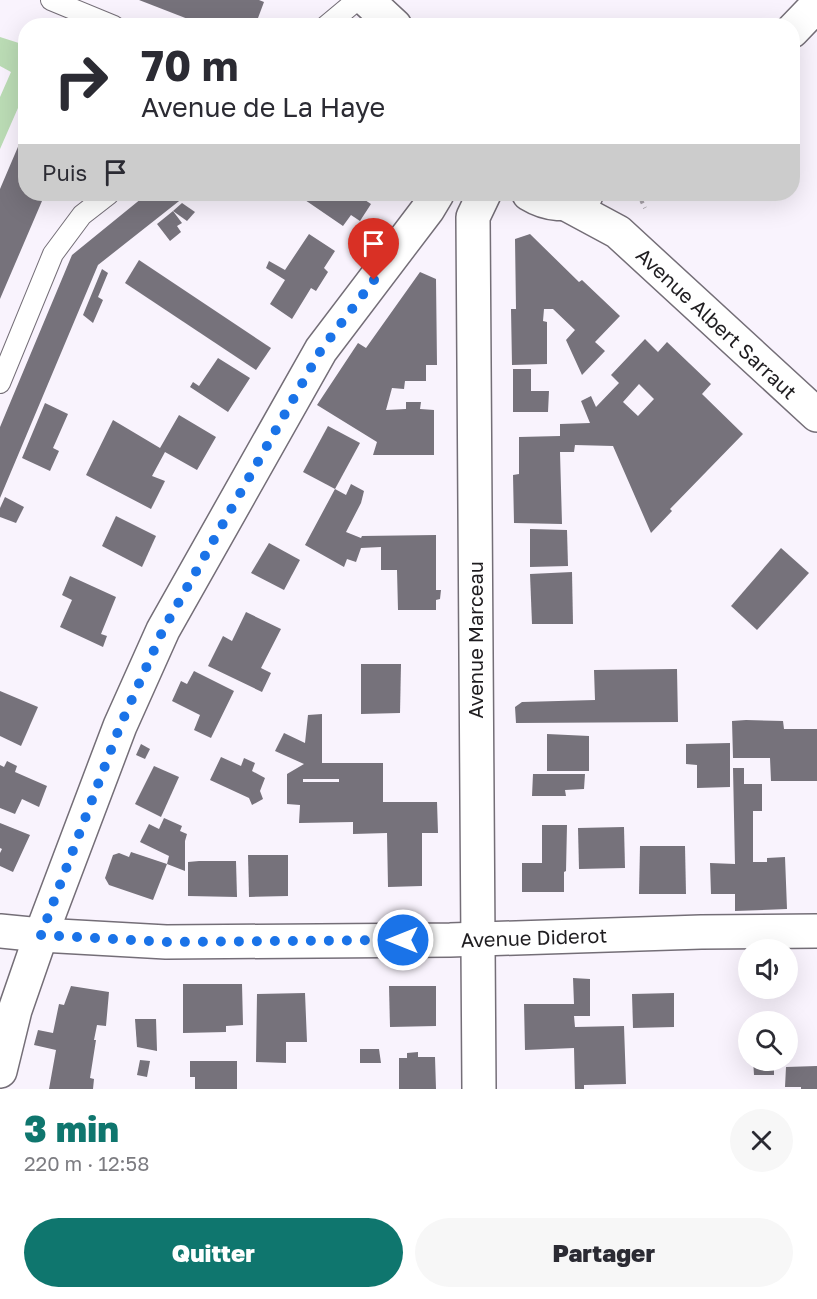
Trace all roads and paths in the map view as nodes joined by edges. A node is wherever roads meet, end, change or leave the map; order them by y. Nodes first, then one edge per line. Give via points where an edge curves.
1 (51, 0) edge
2 (817, 4) edge
3 (376, 7) edge
4 (95, 18) edge
5 (347, 18) edge
6 (800, 22) edge
7 (101, 201) edge
8 (433, 201) edge
9 (542, 201) edge
10 (568, 201) edge
11 (580, 201) edge
12 (608, 201) edge
13 (479, 205) edge
14 (618, 232) junction
15 (0, 383) edge
16 (817, 415) edge
17 (0, 931) edge
18 (817, 931) edge
19 (41, 935) junction
20 (477, 939) junction
21 (0, 1071) edge
22 (479, 1089) edge

1 - 4 lane
2 - 6 street
3 - 5 lane
7 - 15 lane via 82,215 53,254
8 - 13 street
8 - 19 street via 321,350 163,630 120,726
9 - 10 street, Avenue Albert Sarraut
11 - 14 street, Avenue Albert Sarraut
12 - 14 street, Avenue Albert Sarraut
13 - 20 street, Avenue Marceau
14 - 16 street, Avenue Albert Sarraut
17 - 19 street, Avenue Diderot
18 - 20 street, Avenue Diderot
19 - 20 street, Avenue Diderot via 166,942
19 - 21 street via 15,1010
20 - 22 street, Avenue Marceau

